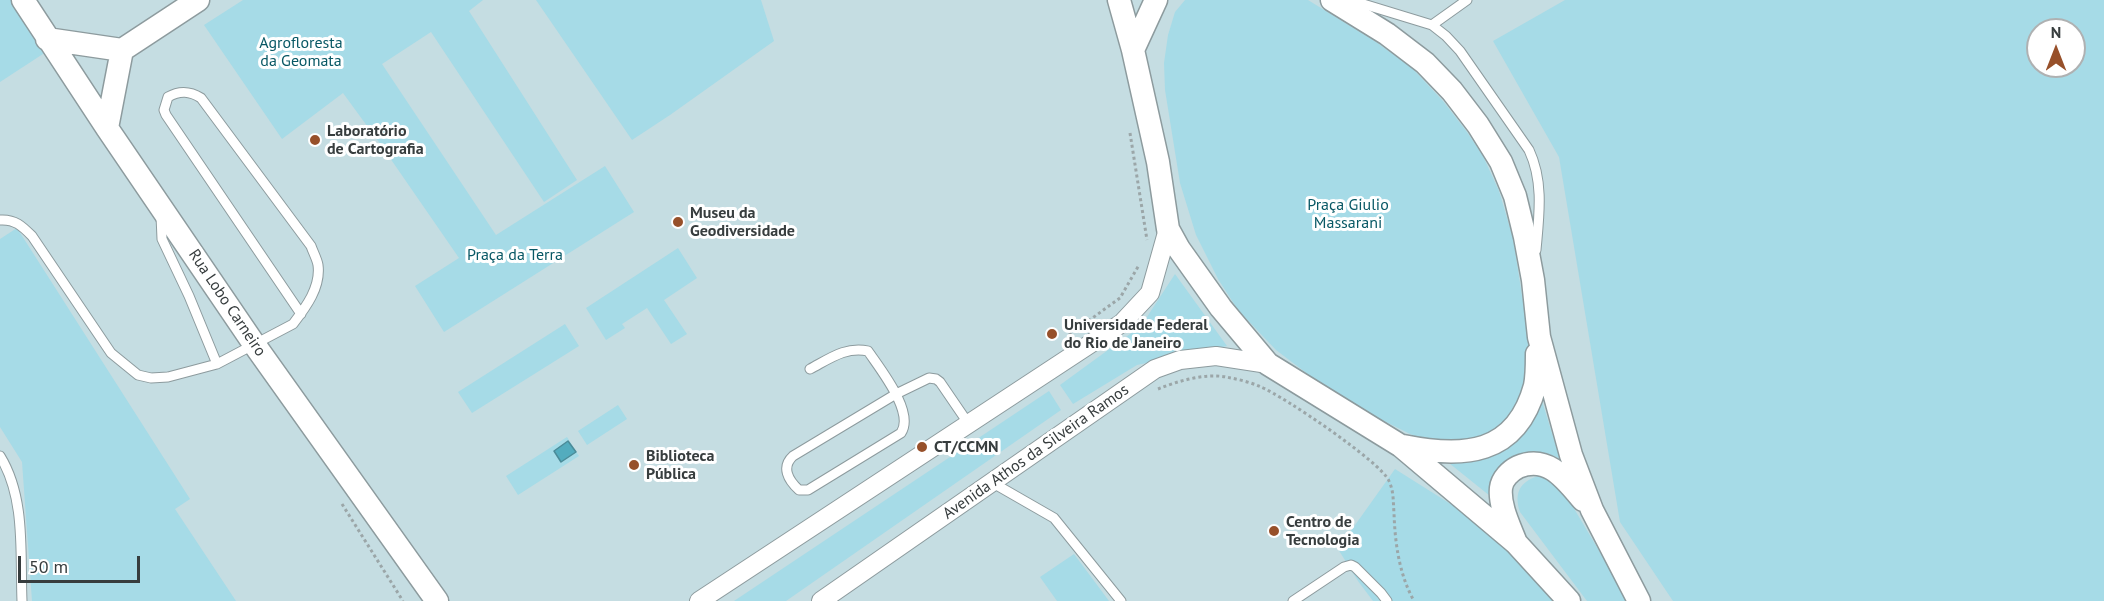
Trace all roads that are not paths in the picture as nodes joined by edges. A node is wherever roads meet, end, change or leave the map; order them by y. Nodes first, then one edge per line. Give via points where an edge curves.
1 (23, 0) edge
2 (198, 0) edge
3 (1119, 0) edge
4 (1156, 0) edge
5 (1332, 0) edge
6 (1350, 0) edge
7 (1467, 0) edge
8 (1432, 25) junction
9 (47, 39) junction
10 (122, 50) junction
11 (1133, 50) junction
12 (107, 128) junction
13 (163, 208) junction
14 (0, 220) edge
15 (1168, 229) junction
16 (1533, 279) junction
17 (301, 314) junction
18 (1539, 337) junction
19 (254, 344) junction
20 (217, 364) junction
21 (1269, 364) junction
22 (810, 369) dead end
23 (896, 394) junction
24 (968, 423) junction
25 (1401, 446) junction
26 (0, 456) edge
27 (993, 483) junction
28 (1592, 510) junction
29 (1516, 543) junction
30 (430, 599) edge
31 (22, 601) edge
32 (699, 601) edge
33 (821, 601) edge
34 (1121, 601) edge
35 (1293, 601) edge
36 (1387, 601) edge
37 (1569, 601) edge
38 (1639, 601) edge

1 - 9 street, Rua Lobo Carneiro
2 - 10 street
3 - 11 street
4 - 11 street
5 - 16 street via 1425,63 1478,125 1501,162 1515,196
6 - 8 lane
7 - 8 lane
8 - 16 lane via 1460,51 1534,161 1540,207
9 - 10 street
9 - 12 street, Rua Lobo Carneiro
10 - 12 street
11 - 15 street via 1158,162
12 - 13 street, Rua Lobo Carneiro
13 - 19 street, Rua Lobo Carneiro
13 - 20 lane via 162,239
14 - 20 lane via 19,224 32,236 111,353 138,375 168,377
15 - 21 street via 1221,308
15 - 24 street via 1150,293 1122,323
16 - 18 street
17 - 17 lane via 171,124 164,110 168,97 186,92 201,98 311,246 318,265 316,284
17 - 19 lane via 293,324
18 - 25 street via 1535,384 1524,414 1508,433 1488,447 1461,452
18 - 28 street via 1571,455
19 - 20 lane
19 - 30 street, Rua Lobo Carneiro
21 - 25 street
21 - 27 street, Avenida Athos da Silveira Ramos via 1216,356 1180,360 1155,369
22 - 23 lane via 858,348 868,351
23 - 23 lane via 787,461 785,468 795,486 808,490 901,433 906,420
23 - 24 lane via 929,378 936,379
24 - 32 street
25 - 29 street
26 - 31 lane via 15,493 20,519
27 - 33 street, Avenida Athos da Silveira Ramos
27 - 34 lane via 1054,518
28 - 29 street via 1552,468 1527,464 1514,469 1501,489
28 - 38 street
29 - 37 street
35 - 36 lane via 1351,565

